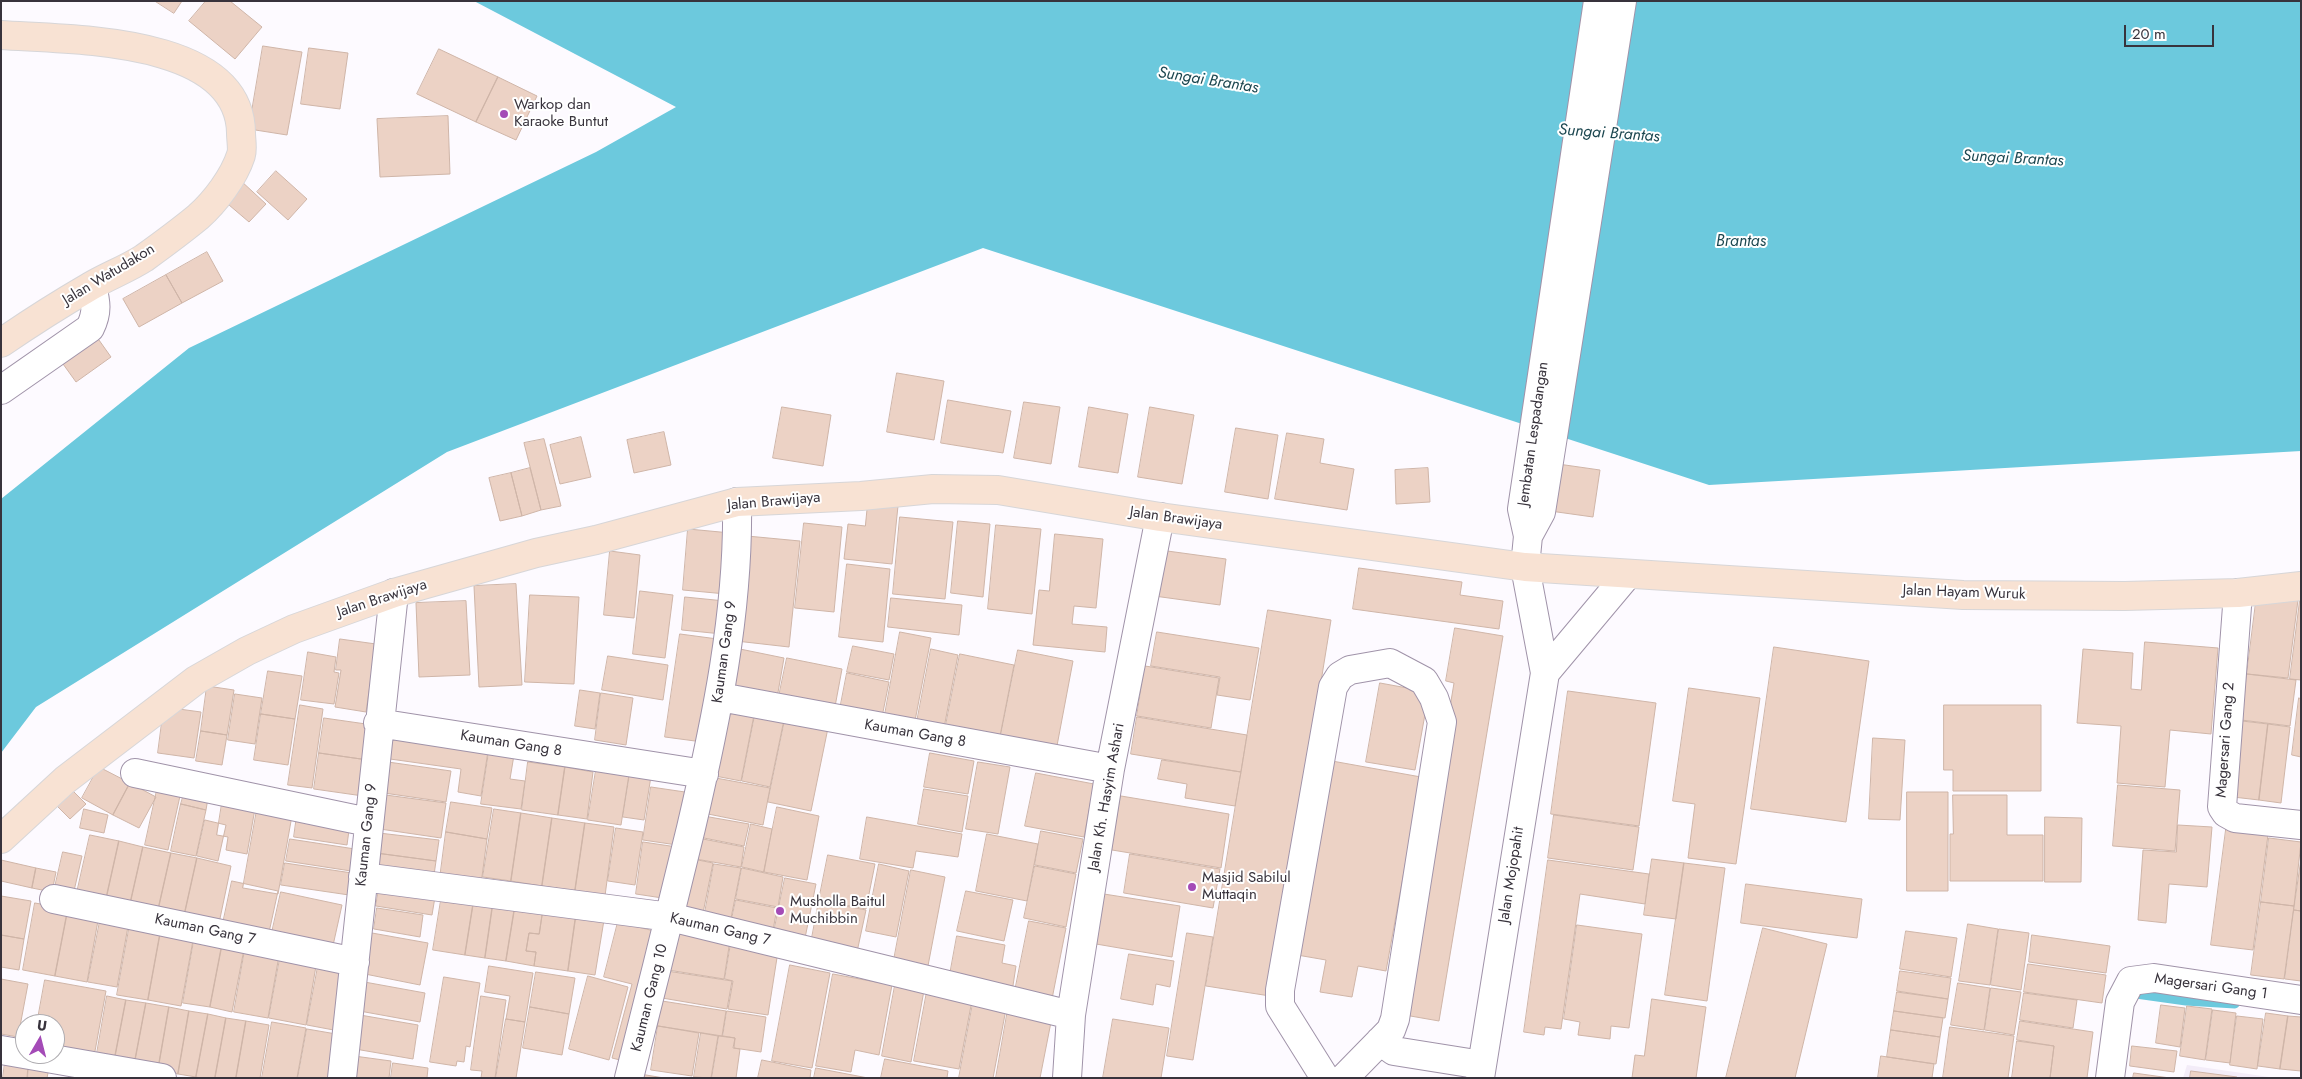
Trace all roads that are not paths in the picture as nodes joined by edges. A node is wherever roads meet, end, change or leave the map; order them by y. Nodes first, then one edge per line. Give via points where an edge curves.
1 (1598, 1) edge
2 (1622, 1) edge
3 (1, 35) edge
4 (92, 286) junction
5 (1, 343) edge
6 (1, 390) edge
7 (738, 502) junction
8 (1532, 510) junction
9 (1160, 517) junction
10 (1525, 567) junction
11 (1628, 574) junction
12 (2301, 586) edge
13 (394, 593) junction
14 (2237, 606) junction
15 (1545, 673) junction
16 (720, 697) junction
17 (378, 723) junction
18 (1110, 769) junction
19 (135, 773) dead end
20 (704, 774) junction
21 (368, 822) junction
22 (2301, 825) edge
23 (1, 839) edge
24 (363, 877) junction
25 (54, 899) dead end
26 (670, 917) junction
27 (355, 962) junction
28 (2301, 1000) edge
29 (1071, 1016) junction
30 (1380, 1041) junction
31 (1, 1050) edge
32 (1481, 1071) edge
33 (162, 1078) edge
34 (342, 1078) edge
35 (629, 1078) edge
36 (1067, 1078) edge
37 (1325, 1078) edge
38 (1344, 1078) edge
39 (2110, 1078) edge

1 - 8 street, Jembatan Lespadangan
2 - 8 street, Jembatan Lespadangan
3 - 4 main road, Jalan Watudakon via 129,45 154,51 192,65 221,84 235,103 241,128 241,155 222,192 198,216 143,258
4 - 5 main road, Jalan Watudakon
4 - 6 street via 96,316 90,328
7 - 9 main road, Jalan Brawijaya via 932,489 998,490
7 - 13 main road, Jalan Brawijaya
7 - 16 street, Kauman Gang 9 via 734,594
8 - 10 street, Jembatan Lespadangan
9 - 10 main road, Jalan Brawijaya
9 - 18 street, Jalan Kh. Hasyim Ashari
10 - 11 main road, Jalan Brawijaya
10 - 15 street, Jalan Mojopahit
11 - 14 main road, Jalan Hayam Wuruk via 1963,595 2125,596
11 - 15 street
12 - 14 main road, Jalan Hayam Wuruk
13 - 17 street, Kauman Gang 9
13 - 23 main road, Jalan Brawijaya via 294,629 196,680 65,780
14 - 22 street, Magersari Gang 2 via 2222,807 2235,818
15 - 32 street, Jalan Mojopahit
16 - 18 street, Kauman Gang 8
16 - 20 street, Kauman Gang 9
17 - 20 street, Kauman Gang 8
17 - 21 street, Kauman Gang 9
18 - 29 street, Jalan Kh. Hasyim Ashari
19 - 21 street
20 - 26 street, Kauman Gang 9
21 - 24 street, Kauman Gang 9
24 - 26 street, Kauman Gang 7
24 - 27 street, Kauman Gang 9
25 - 27 street, Kauman Gang 7
26 - 29 street, Kauman Gang 7
26 - 35 street, Kauman Gang 10
27 - 34 street, Kauman Gang 9
28 - 39 street, Magersari Gang 1 via 2154,978 2131,982 2120,1002
29 - 36 street, Jalan Kh. Hasyim Ashari
30 - 32 street via 1394,1051
30 - 37 street via 1391,1030 1395,1019 1442,722 1434,698 1424,682 1390,663 1350,670 1340,676 1333,687 1280,990 1280,1006
30 - 38 street
31 - 33 street

